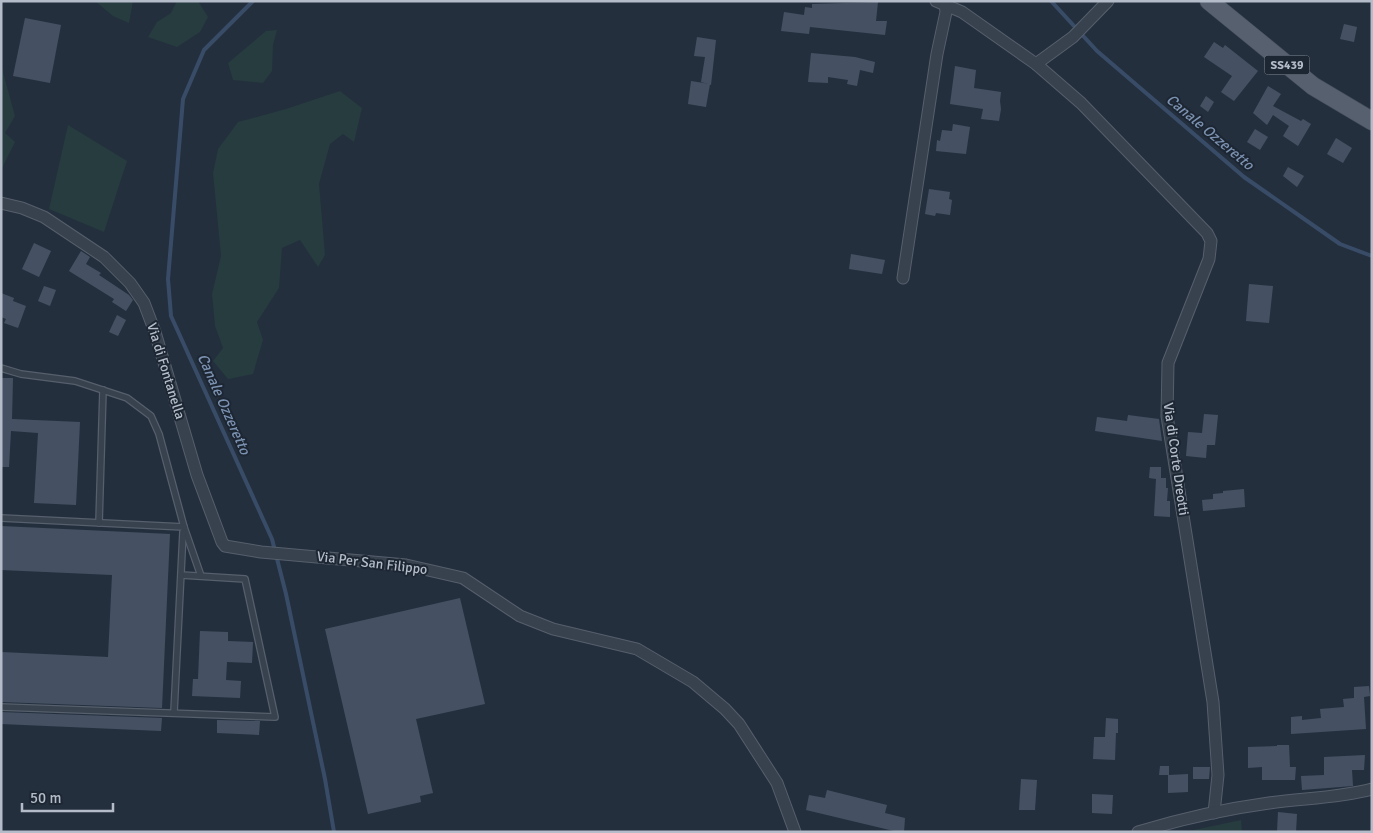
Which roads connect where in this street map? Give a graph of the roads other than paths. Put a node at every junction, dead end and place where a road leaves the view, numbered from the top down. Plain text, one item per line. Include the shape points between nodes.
1 (1108, 1) edge
2 (1209, 1) edge
3 (941, 3) edge
4 (1036, 64) junction
5 (1372, 121) edge
6 (1, 203) edge
7 (903, 278) dead end
8 (1, 368) edge
9 (103, 390) junction
10 (1, 518) edge
11 (99, 523) junction
12 (184, 527) junction
13 (290, 553) joint
14 (181, 575) junction
15 (202, 576) junction
16 (1, 707) edge
17 (174, 712) junction
18 (1372, 789) edge
19 (1214, 812) junction
20 (795, 832) edge
21 (1138, 832) edge

1 - 4 street via 1073,37
2 - 5 main road, SS439 via 1313,86
3 - 4 street via 962,12
3 - 7 street via 946,12
4 - 19 street, Via di Corte Dreotti via 1081,103 1207,233 1211,241 1209,258 1168,363 1167,416 1213,702 1218,775
6 - 13 street, Via di Fontanella via 44,217 104,258 130,283 149,314 197,475 222,542 229,548
8 - 9 lane via 75,381
9 - 11 lane
9 - 12 lane via 127,398 150,416 160,434
10 - 11 lane
11 - 12 lane
12 - 14 lane
12 - 15 lane
13 - 20 street, Via Per San Filippo via 406,565 463,578 520,616 553,629 637,649 657,660 693,682 739,724 777,783
14 - 15 lane
14 - 17 lane
15 - 17 lane via 245,579 275,717
16 - 17 lane
18 - 19 street
19 - 21 street

